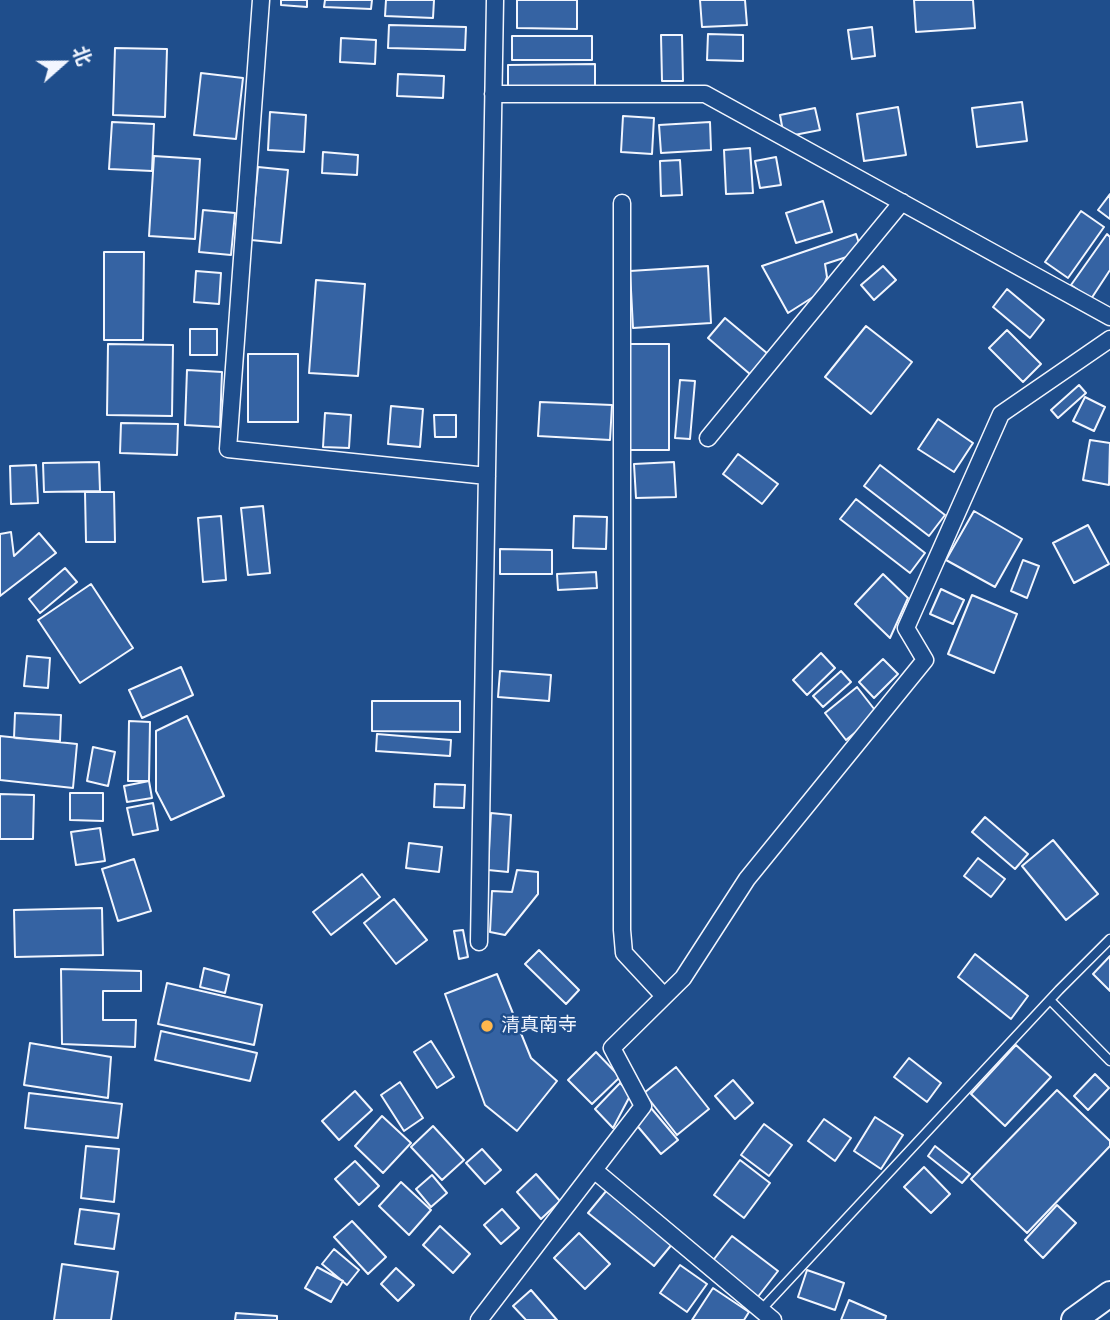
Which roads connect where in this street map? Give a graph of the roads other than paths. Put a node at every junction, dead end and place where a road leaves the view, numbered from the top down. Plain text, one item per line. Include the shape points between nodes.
1 (261, 0) edge
2 (495, 0) edge
3 (493, 94) junction
4 (902, 202) junction
5 (622, 203) dead end
6 (1110, 317) edge
7 (1110, 339) edge
8 (708, 438) dead end
9 (487, 476) junction
10 (1110, 939) edge
11 (480, 942) dead end
12 (664, 996) junction
13 (1050, 1000) junction
14 (1110, 1061) edge
15 (594, 1170) junction
16 (1110, 1294) edge
17 (767, 1315) edge
18 (479, 1320) edge
19 (1074, 1320) edge

1 - 9 street via 228,449
2 - 3 street
3 - 4 street via 705,94
3 - 9 street
4 - 6 street
4 - 8 street
5 - 12 street via 622,930 624,953
7 - 12 street via 1001,414 905,628 925,660 747,879 682,978
9 - 11 street
10 - 13 lane
12 - 15 street via 612,1048 643,1106
13 - 14 lane
13 - 17 lane
15 - 17 street
15 - 18 street
16 - 19 main road

